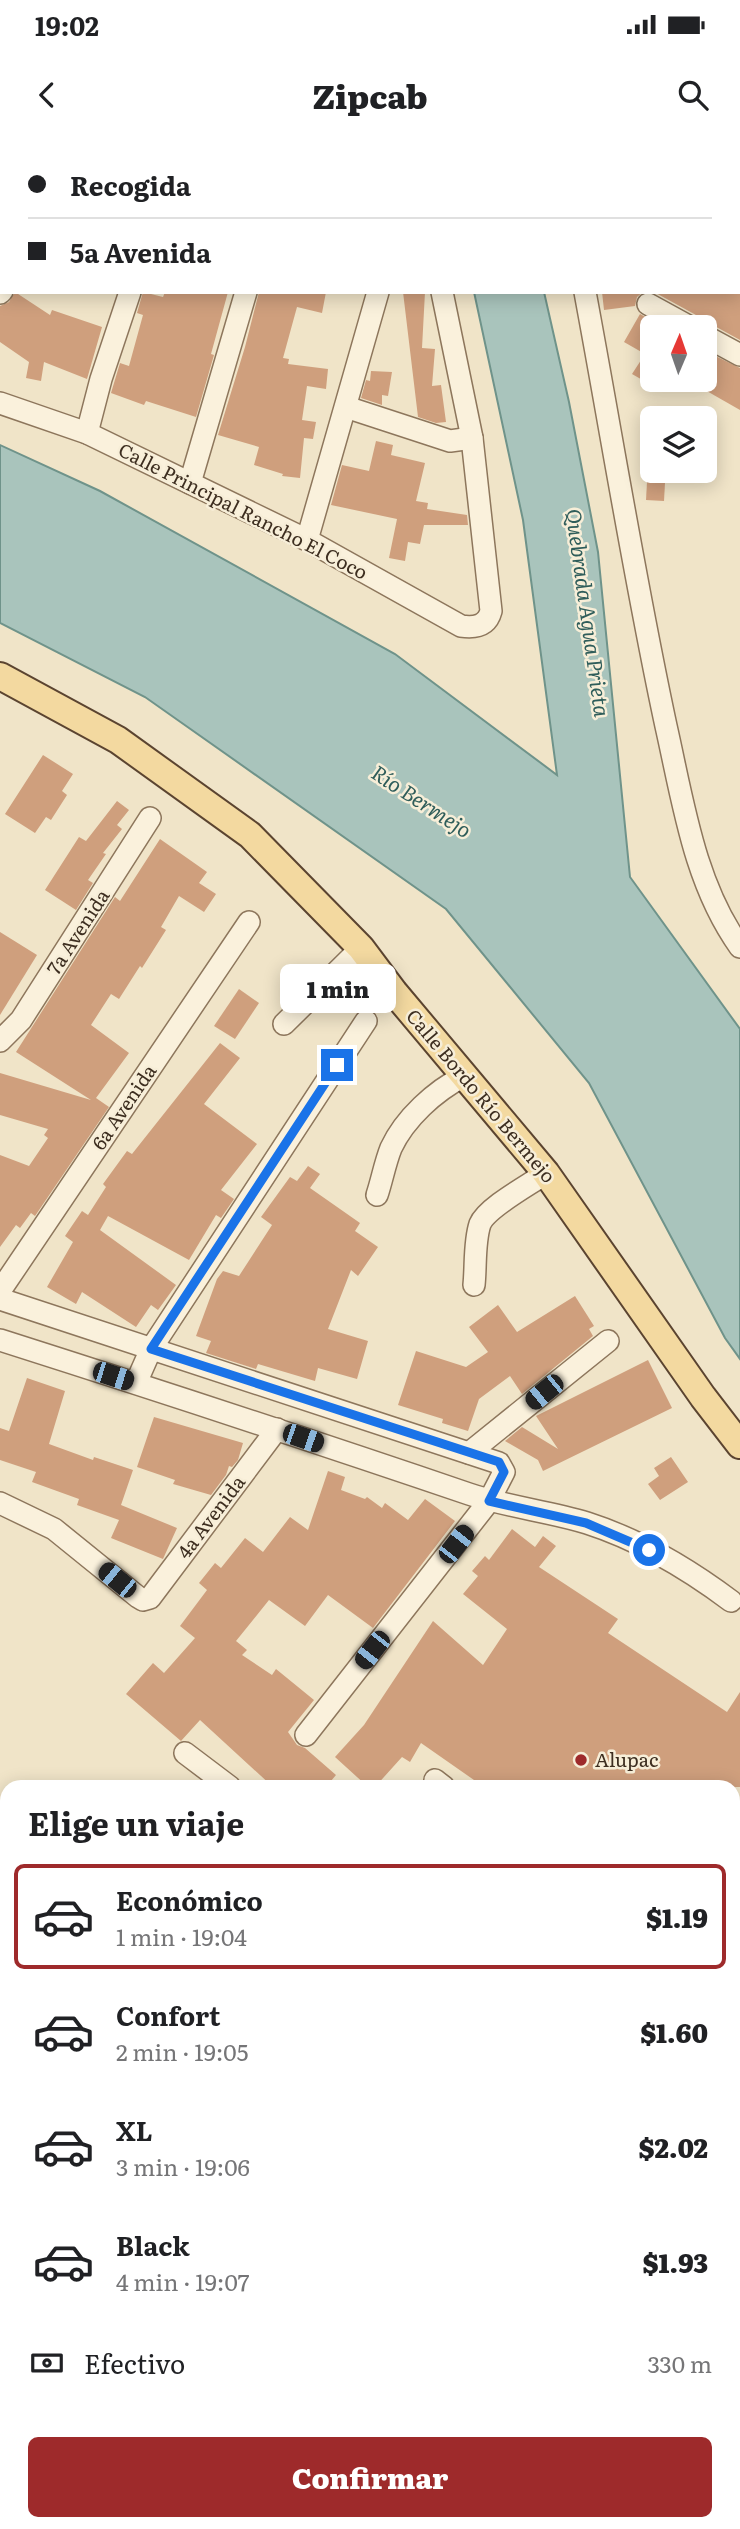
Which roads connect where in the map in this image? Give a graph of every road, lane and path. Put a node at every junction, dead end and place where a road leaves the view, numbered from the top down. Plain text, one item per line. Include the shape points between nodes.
1 (129, 294) edge
2 (245, 294) edge
3 (376, 294) edge
4 (442, 294) edge
5 (585, 294) edge
6 (648, 304) dead end
7 (668, 315) edge
8 (718, 343) edge
9 (740, 355) edge
10 (0, 403) edge
11 (346, 407) junction
12 (87, 433) junction
13 (472, 438) junction
14 (190, 483) junction
15 (307, 540) junction
16 (0, 676) edge
17 (150, 818) dead end
18 (249, 922) dead end
19 (740, 947) edge
20 (361, 948) junction
21 (366, 1021) dead end
22 (284, 1024) dead end
23 (0, 1041) edge
24 (464, 1076) junction
25 (546, 1173) junction
26 (377, 1195) dead end
27 (474, 1285) dead end
28 (0, 1291) edge
29 (0, 1299) edge
30 (0, 1339) edge
31 (608, 1341) dead end
32 (151, 1349) junction
33 (136, 1383) junction
34 (277, 1429) junction
35 (740, 1445) edge
36 (470, 1453) junction
37 (489, 1501) junction
38 (0, 1503) edge
39 (731, 1601) dead end
40 (306, 1735) dead end
41 (185, 1753) dead end
42 (221, 1780) edge

1 - 12 street
2 - 14 street
3 - 11 street
4 - 13 street
5 - 19 street via 645,630 694,850 726,927
6 - 7 street
8 - 9 street
10 - 12 street, Calle Principal Rancho El Coco
11 - 13 street via 442,439
11 - 15 street
12 - 14 street, Calle Principal Rancho El Coco
13 - 15 street, Calle Principal Rancho El Coco via 491,611 481,625 461,626
14 - 15 street, Calle Principal Rancho El Coco
16 - 20 main road, Calle Bordo Río Bermejo via 118,740 250,835
17 - 23 street, 7a Avenida via 21,1020
18 - 28 street, 6a Avenida
20 - 22 street
20 - 24 main road, Calle Bordo Río Bermejo
21 - 32 street
24 - 25 main road, Calle Bordo Río Bermejo
24 - 26 street via 443,1087 410,1120 392,1147
25 - 27 street via 481,1221
25 - 35 main road, Calle Bordo Río Bermejo
29 - 32 street
30 - 33 street
31 - 36 street
32 - 33 street
32 - 36 street
33 - 34 street
34 - 37 street
34 - 38 street, 4a Avenida via 150,1598 143,1600 54,1529
36 - 37 street via 499,1462 504,1472
37 - 39 street via 586,1523 628,1539 691,1571
37 - 40 street
41 - 42 street

